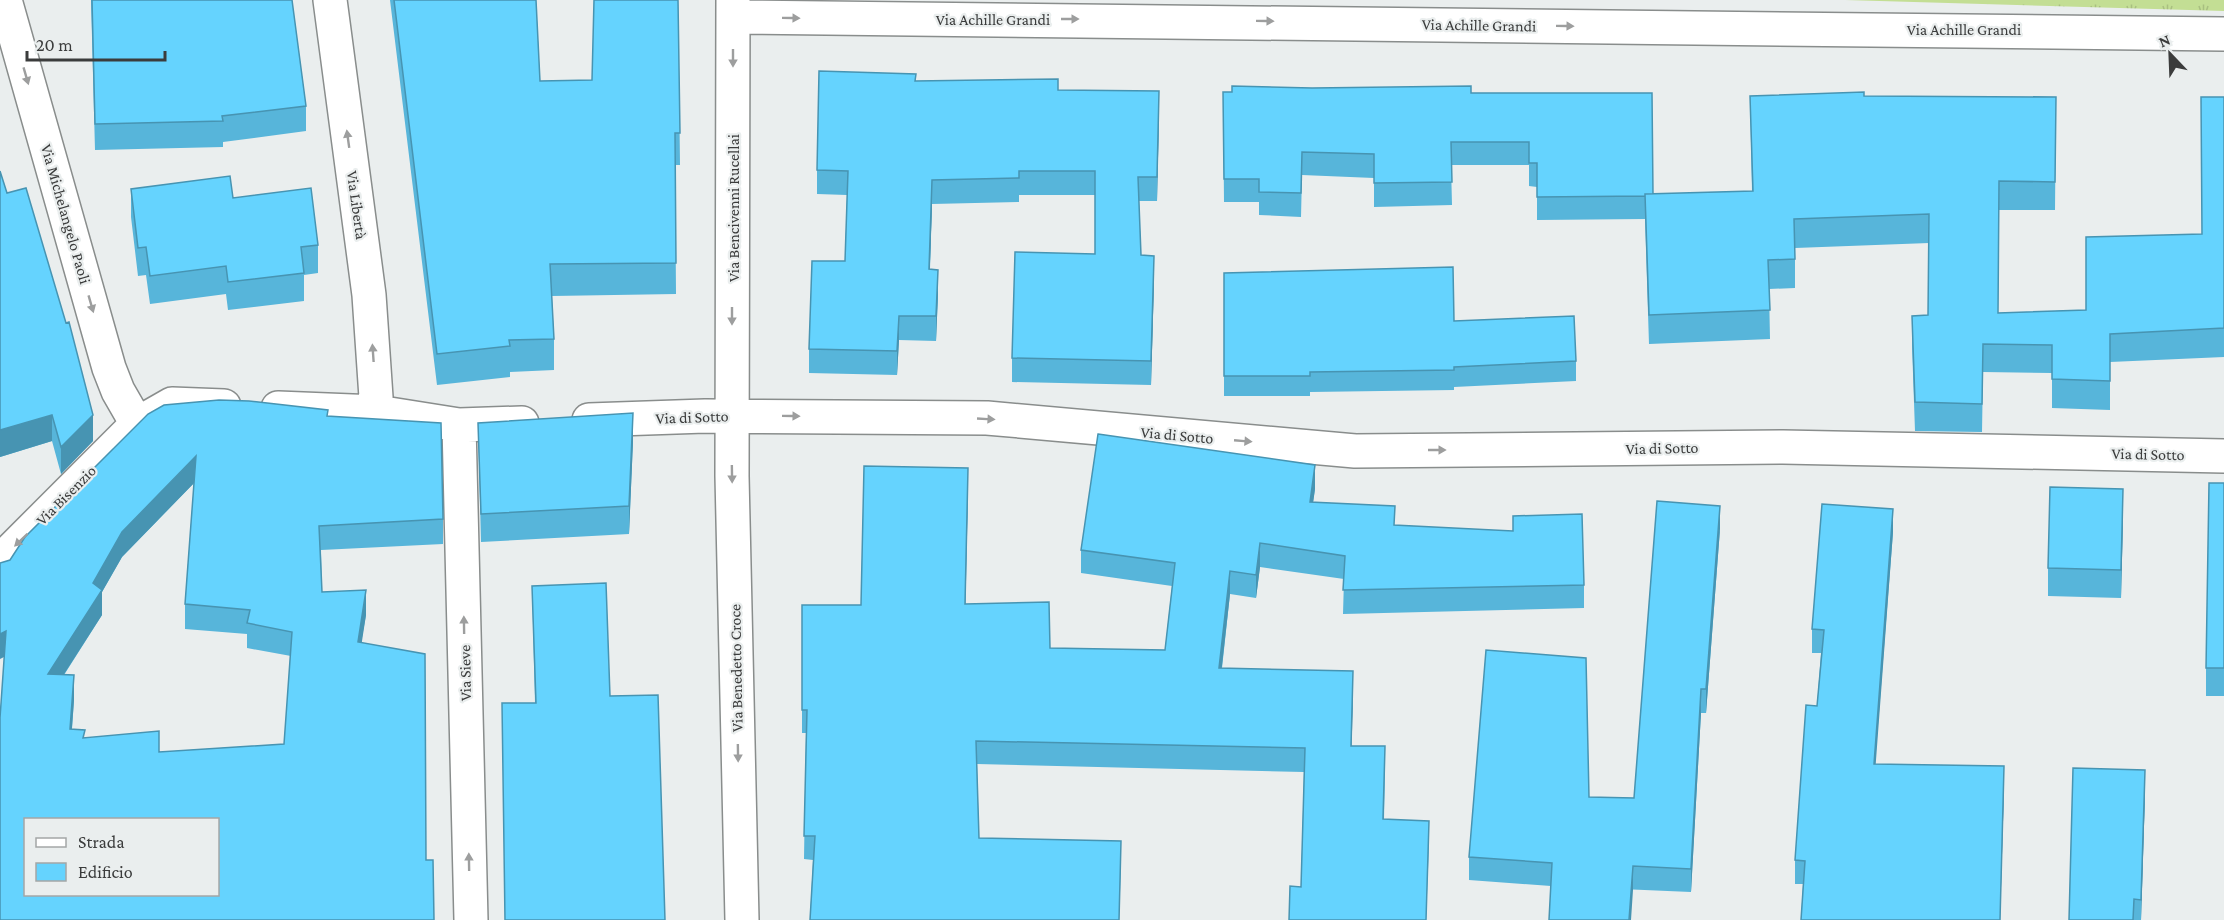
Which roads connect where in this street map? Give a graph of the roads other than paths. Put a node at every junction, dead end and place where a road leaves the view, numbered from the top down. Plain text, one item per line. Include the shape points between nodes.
1 (4, 0) edge
2 (330, 0) edge
3 (733, 8) edge
4 (2224, 34) edge
5 (378, 412) junction
6 (732, 416) junction
7 (137, 424) junction
8 (459, 425) junction
9 (2224, 456) edge
10 (0, 569) edge
11 (471, 920) edge
12 (742, 920) edge

1 -> 7 street, Via Michelangelo Paoli via 109,368
5 -> 2 street, Via Libertà via 369,295
3 -> 4 street, Via Achille Grandi
3 -> 6 street, Via Bencivenni Rucellai
5 - 7 street, Via di Sotto via 172,404
5 - 8 street, Via di Sotto
6 - 8 street, Via di Sotto
6 -> 9 street, Via di Sotto via 987,418 1354,451 1783,447
6 -> 12 street, Via Benedetto Croce
7 -> 10 street, Via Bisenzio via 10,551
11 -> 8 street, Via Sieve

